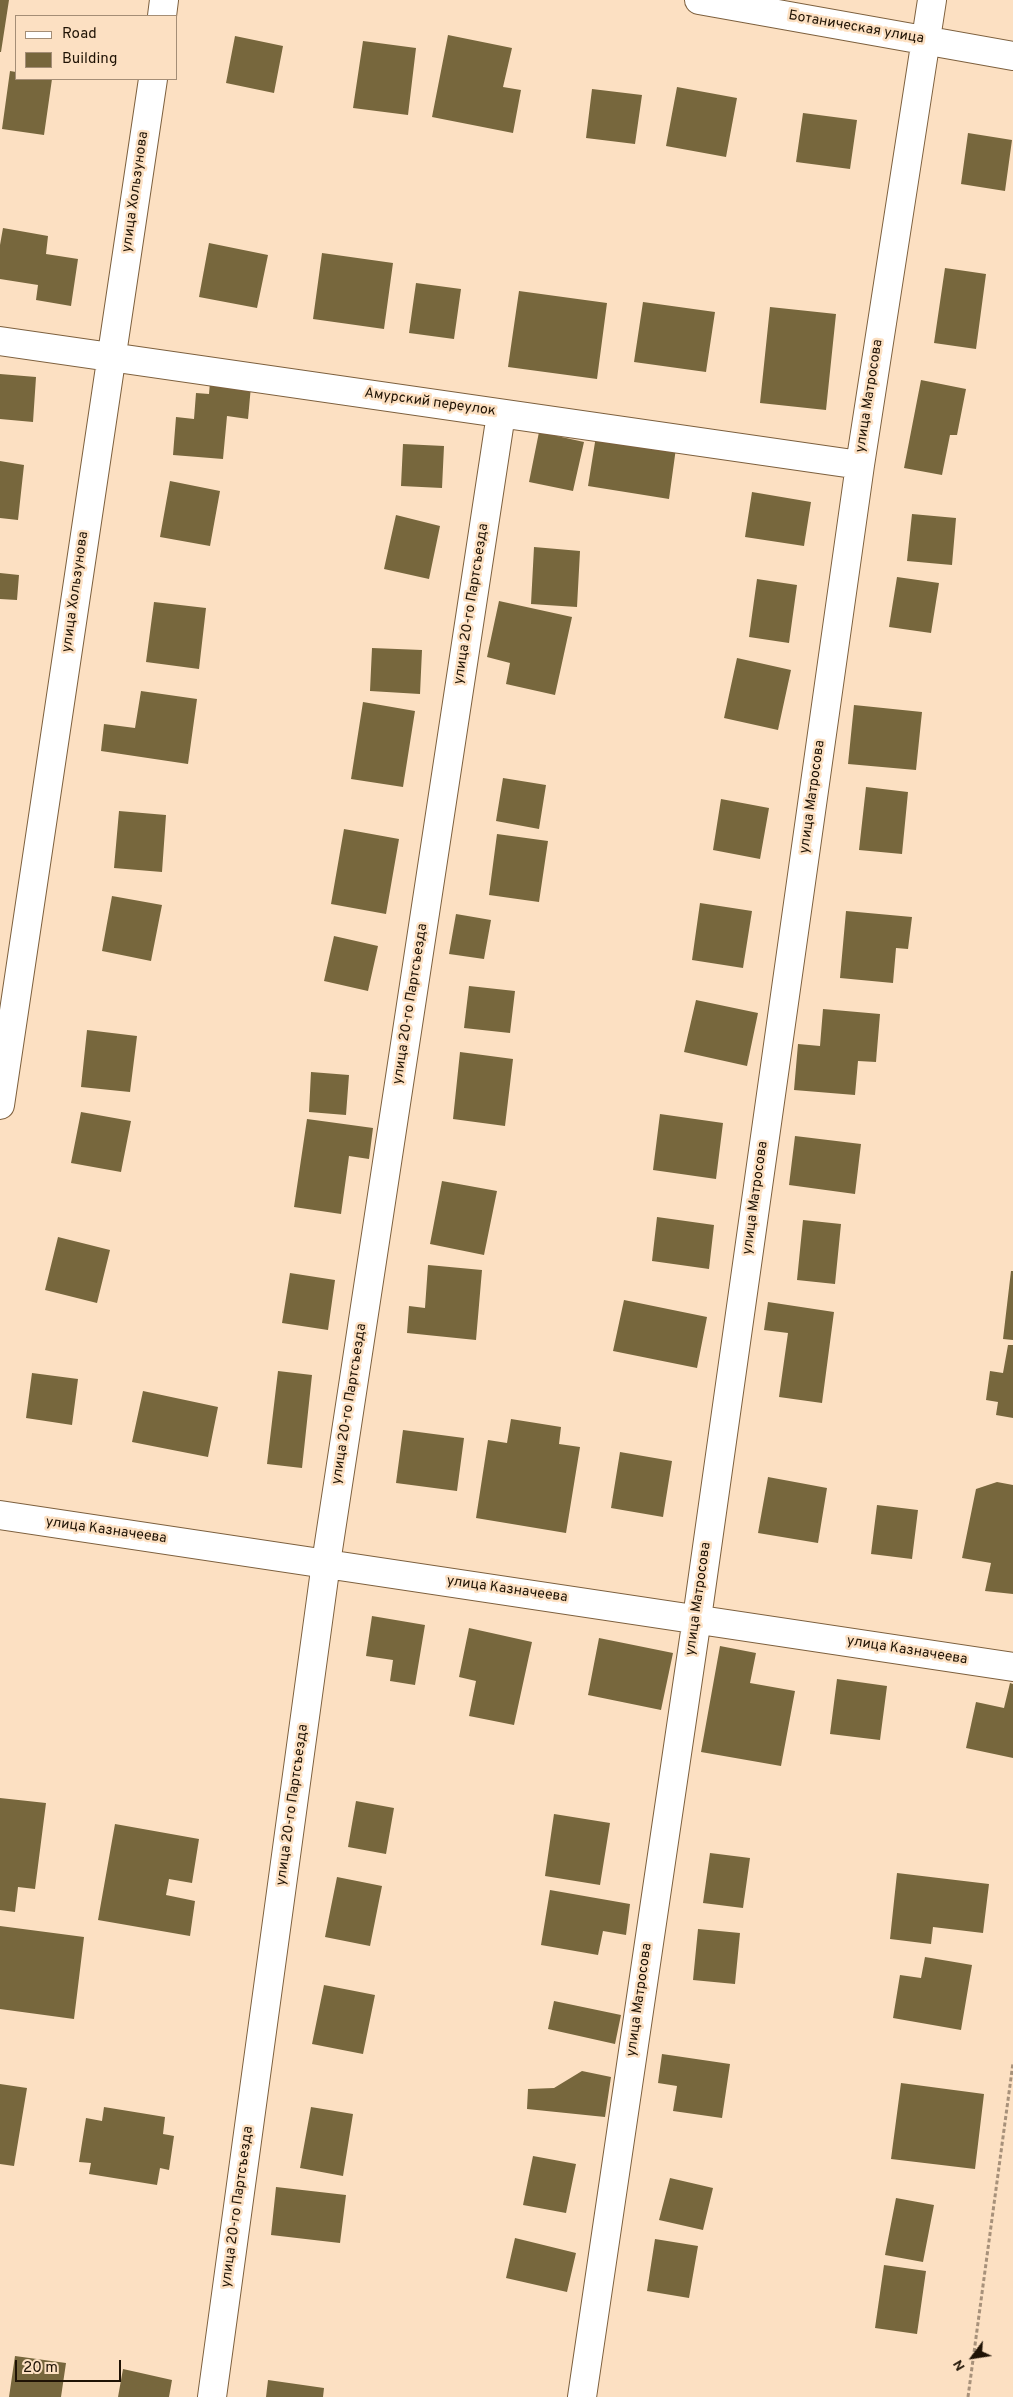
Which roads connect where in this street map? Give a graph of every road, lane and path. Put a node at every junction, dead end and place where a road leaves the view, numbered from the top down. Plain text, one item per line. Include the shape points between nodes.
1 (164, 0) edge
2 (698, 0) edge
3 (932, 0) edge
4 (162, 15) edge
5 (926, 40) junction
6 (1013, 56) edge
7 (152, 80) edge
8 (0, 341) edge
9 (111, 357) junction
10 (500, 414) junction
11 (860, 465) junction
12 (0, 1106) edge
13 (0, 1515) edge
14 (326, 1563) junction
15 (697, 1618) junction
16 (1013, 1667) edge
17 (1013, 2063) edge
18 (212, 2397) edge
19 (582, 2397) edge
20 (968, 2397) edge

1 - 4 street
2 - 5 street, Ботаническая улица
3 - 5 street, улица Матросова
5 - 6 street, Ботаническая улица
5 - 11 street, улица Матросова
7 - 9 street, улица Хользунова
8 - 9 street, Амурский переулок
9 - 10 street, Амурский переулок
9 - 12 street, улица Хользунова
10 - 11 street, Амурский переулок
10 - 14 street, улица 20-го Партсъезда
11 - 15 street, улица Матросова
13 - 14 street, улица Казначеева
14 - 15 street, улица Казначеева
14 - 18 street, улица 20-го Партсъезда
15 - 16 street, улица Казначеева
15 - 19 street, улица Матросова
17 - 20 path

